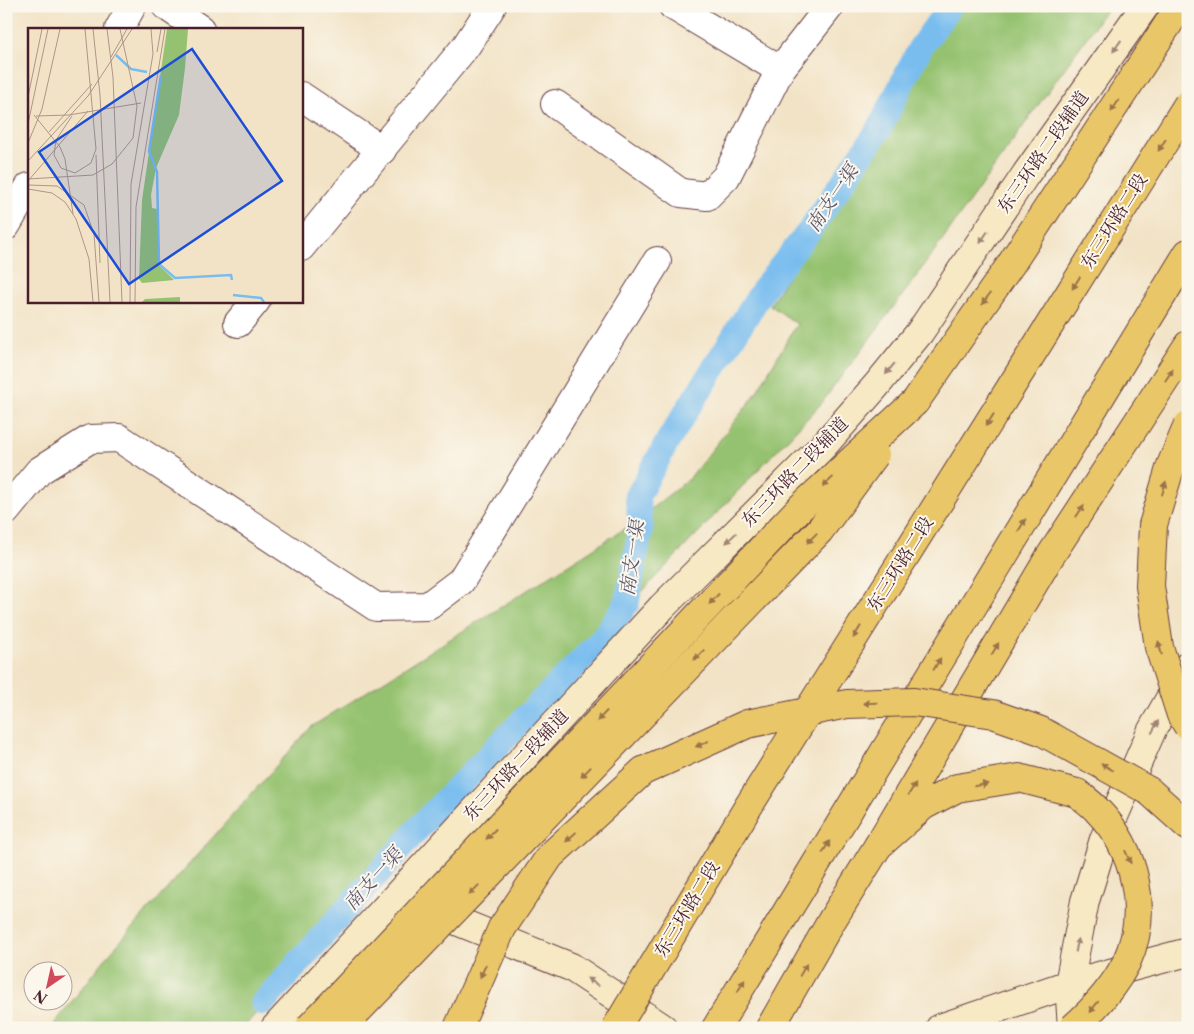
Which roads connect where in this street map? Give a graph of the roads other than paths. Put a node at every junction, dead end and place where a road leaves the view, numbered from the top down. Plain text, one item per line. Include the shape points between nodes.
1 (132, 6) edge
2 (166, 6) edge
3 (492, 6) edge
4 (673, 6) edge
5 (830, 6) edge
6 (1145, 6) edge
7 (1180, 6) edge
8 (120, 28) edge
9 (199, 28) edge
10 (780, 70) junction
11 (302, 97) edge
12 (555, 104) dead end
13 (1188, 104) edge
14 (382, 150) junction
15 (28, 189) edge
16 (6, 226) edge
17 (302, 246) edge
18 (1188, 252) edge
19 (657, 261) dead end
20 (255, 302) edge
21 (238, 322) dead end
22 (1188, 345) edge
23 (915, 402) junction
24 (1188, 425) edge
25 (6, 511) edge
26 (1188, 666) edge
27 (1188, 726) edge
28 (1188, 826) edge
29 (878, 846) junction
30 (395, 897) junction
31 (1188, 952) edge
32 (1069, 984) junction
33 (275, 1028) edge
34 (308, 1028) edge
35 (341, 1028) edge
36 (458, 1028) edge
37 (616, 1028) edge
38 (662, 1028) edge
39 (716, 1028) edge
40 (770, 1028) edge
41 (940, 1028) edge
42 (1072, 1028) edge

1 - 8 street
2 - 9 street
3 - 14 street via 466,46
4 - 10 street
5 - 10 street
6 -> 30 main road, 东三环路二段辅道 via 1026,174 920,332 876,386 824,445 662,607
7 -> 23 highway via 1011,264
10 - 12 street via 726,177 707,196 681,193
11 - 14 street
13 -> 37 highway, 东三环路二段, bridge via 748,806
14 - 17 street
15 - 16 street
39 -> 18 highway
19 - 25 street via 461,582 428,606 376,608 119,438 90,439 39,472
20 - 21 street
29 -> 22 highway via 1049,558
23 -> 34 highway, bridge via 800,508
23 -> 35 highway, bridge via 820,530
27 -> 24 highway, bridge via 1181,715 1158,647 1150,586 1154,525 1171,465
32 -> 26 main road via 1085,901 1104,839 1152,730
28 -> 36 highway, bridge via 1149,792 1103,765 1041,731 993,714 914,702 847,704 747,724 643,771 550,856 502,928
40 -> 29 highway
29 -> 42 highway, bridge via 923,806 957,788 1019,778 1077,793 1097,810 1120,839 1133,870 1138,909 1126,963 1089,1014
30 - 33 main road, 东三环路二段辅道
38 -> 30 main road via 571,967
31 - 32 main road
32 - 41 main road
32 - 42 main road

